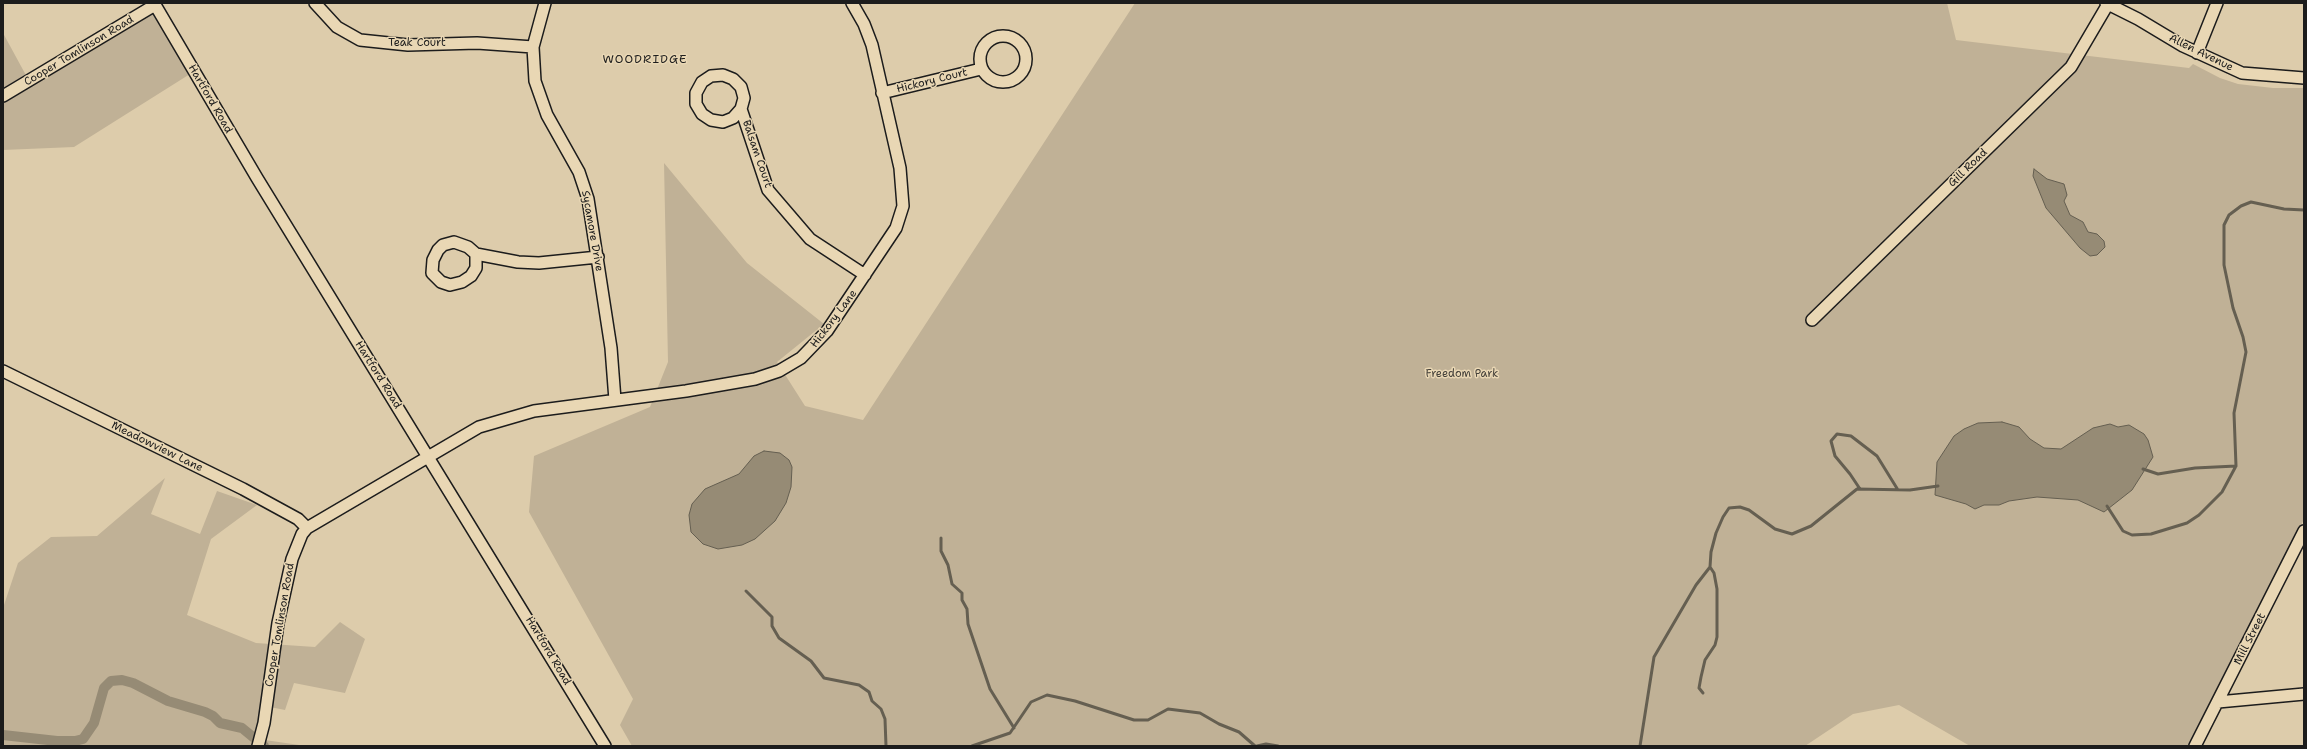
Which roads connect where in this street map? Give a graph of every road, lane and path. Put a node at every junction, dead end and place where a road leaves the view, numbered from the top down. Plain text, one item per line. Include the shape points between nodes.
1 (315, 3) edge
2 (545, 3) edge
3 (852, 3) edge
4 (2217, 3) edge
5 (154, 4) edge
6 (2107, 4) edge
7 (533, 47) junction
8 (2197, 53) junction
9 (981, 69) junction
10 (2304, 78) edge
11 (882, 93) junction
12 (3, 96) edge
13 (741, 109) junction
14 (476, 254) dead end
15 (598, 257) junction
16 (865, 276) junction
17 (1812, 320) dead end
18 (3, 371) edge
19 (615, 400) junction
20 (429, 457) junction
21 (307, 528) junction
22 (2304, 531) edge
23 (2304, 694) edge
24 (2218, 702) junction
25 (258, 746) edge
26 (605, 746) edge
27 (2195, 746) edge

1 - 7 street, Teak Court via 336,27 360,40 408,45 477,43
2 - 7 street, Sycamore Drive
3 - 11 street, Hickory Lane via 868,35
4 - 8 street
5 - 12 street, Cooper Tomlinson Road
5 - 20 street, Hartford Road via 257,178
6 - 8 street, Allen Avenue
6 - 17 street, Gill Road via 2071,67
7 - 15 street, Sycamore Drive via 533,69 538,92 584,185
8 - 10 street, Allen Avenue via 2242,72
9 - 9 street, Hickory Court via 990,79 1003,82 1015,79 1024,69 1026,56 1015,40 1009,37 996,37 985,44 980,56
9 - 11 street, Hickory Court
11 - 16 street, Hickory Lane via 900,168 903,206 896,228
13 - 13 street, Balsam Court via 744,98 741,87 733,79 722,75 711,76 702,82 696,93 696,104 702,114 711,120 723,122 733,118
13 - 16 street, Balsam Court via 768,190 810,239
14 - 15 street via 528,263
15 - 19 street, Sycamore Drive via 613,361
16 - 19 street, Hickory Lane via 814,346 801,358 779,371 741,382
18 - 21 street, Meadowview Lane via 243,489 298,519
19 - 20 street, Hickory Lane via 508,416 479,426
20 - 21 street
20 - 26 street, Hartford Road
21 - 25 street, Cooper Tomlinson Road via 292,559 278,623 264,723
22 - 24 street, Mill Street
23 - 24 street
24 - 27 street, Mill Street

